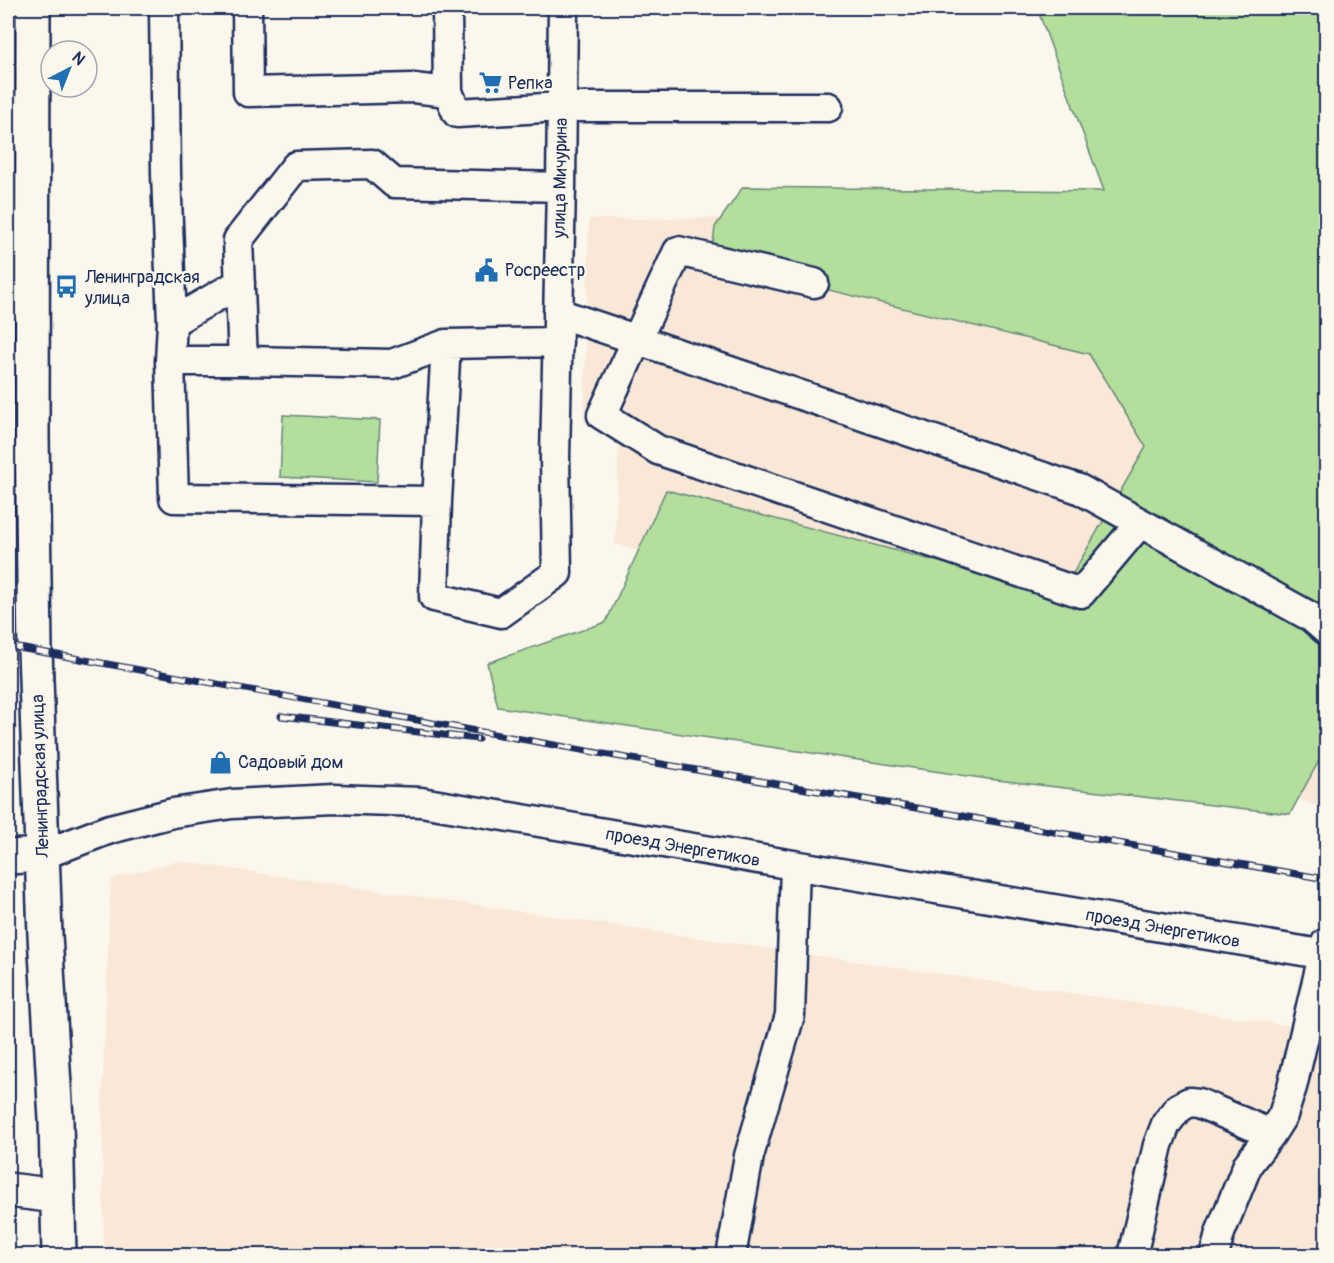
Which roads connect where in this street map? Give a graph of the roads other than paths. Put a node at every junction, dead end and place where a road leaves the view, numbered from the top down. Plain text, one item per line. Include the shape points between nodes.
1 (33, 8) edge
2 (164, 8) edge
3 (247, 8) edge
4 (447, 8) edge
5 (563, 8) edge
6 (447, 92) junction
7 (561, 107) junction
8 (828, 107) dead end
9 (20, 132) edge
10 (561, 187) junction
11 (814, 282) dead end
12 (240, 283) junction
13 (20, 304) edge
14 (558, 313) junction
15 (172, 322) junction
16 (638, 340) junction
17 (558, 342) junction
18 (446, 344) junction
19 (170, 361) junction
20 (243, 361) junction
21 (436, 501) junction
22 (1140, 523) junction
23 (1326, 630) edge
24 (42, 855) junction
25 (8, 857) edge
26 (795, 866) junction
27 (1326, 951) edge
28 (1271, 1134) junction
29 (8, 1190) edge
30 (57, 1196) junction
31 (59, 1256) edge
32 (730, 1256) edge
33 (1132, 1256) edge
34 (1214, 1256) edge

1 - 9 main road, Ленинградская улица
2 - 15 street
3 - 6 street via 248,92 413,88
4 - 6 street
5 - 7 street, улица Мичурина
6 - 7 street via 457,112
7 - 8 street
7 - 10 street, улица Мичурина
9 - 13 main road, Ленинградская улица
10 - 12 street via 394,183 372,164 296,166 238,240
10 - 14 street, улица Мичурина
11 - 16 street via 678,251
12 - 15 street
12 - 20 street
13 - 24 main road, Ленинградская улица via 32,435
14 - 16 street
14 - 17 street, улица Мичурина
15 - 19 street
16 - 22 street via 1079,489
16 - 22 street via 602,415 658,450 1081,593
17 - 18 street
17 - 21 street, улица Мичурина via 557,573 501,613 434,597
18 - 20 street via 392,364
18 - 21 street
19 - 20 street
19 - 21 street via 174,498
22 - 23 street via 1311,617
24 - 25 main road
24 - 26 street, проезд Энергетиков via 110,829 173,813 232,804 334,798 421,802
24 - 30 main road, Ленинградская улица
26 - 27 street, проезд Энергетиков
26 - 32 street via 790,1015 749,1155
27 - 28 street via 1292,1087 1283,1115
28 - 33 street via 1199,1103 1190,1102 1178,1108 1158,1145
28 - 34 street via 1248,1164
29 - 30 main road
30 - 31 main road, Ленинградская улица

